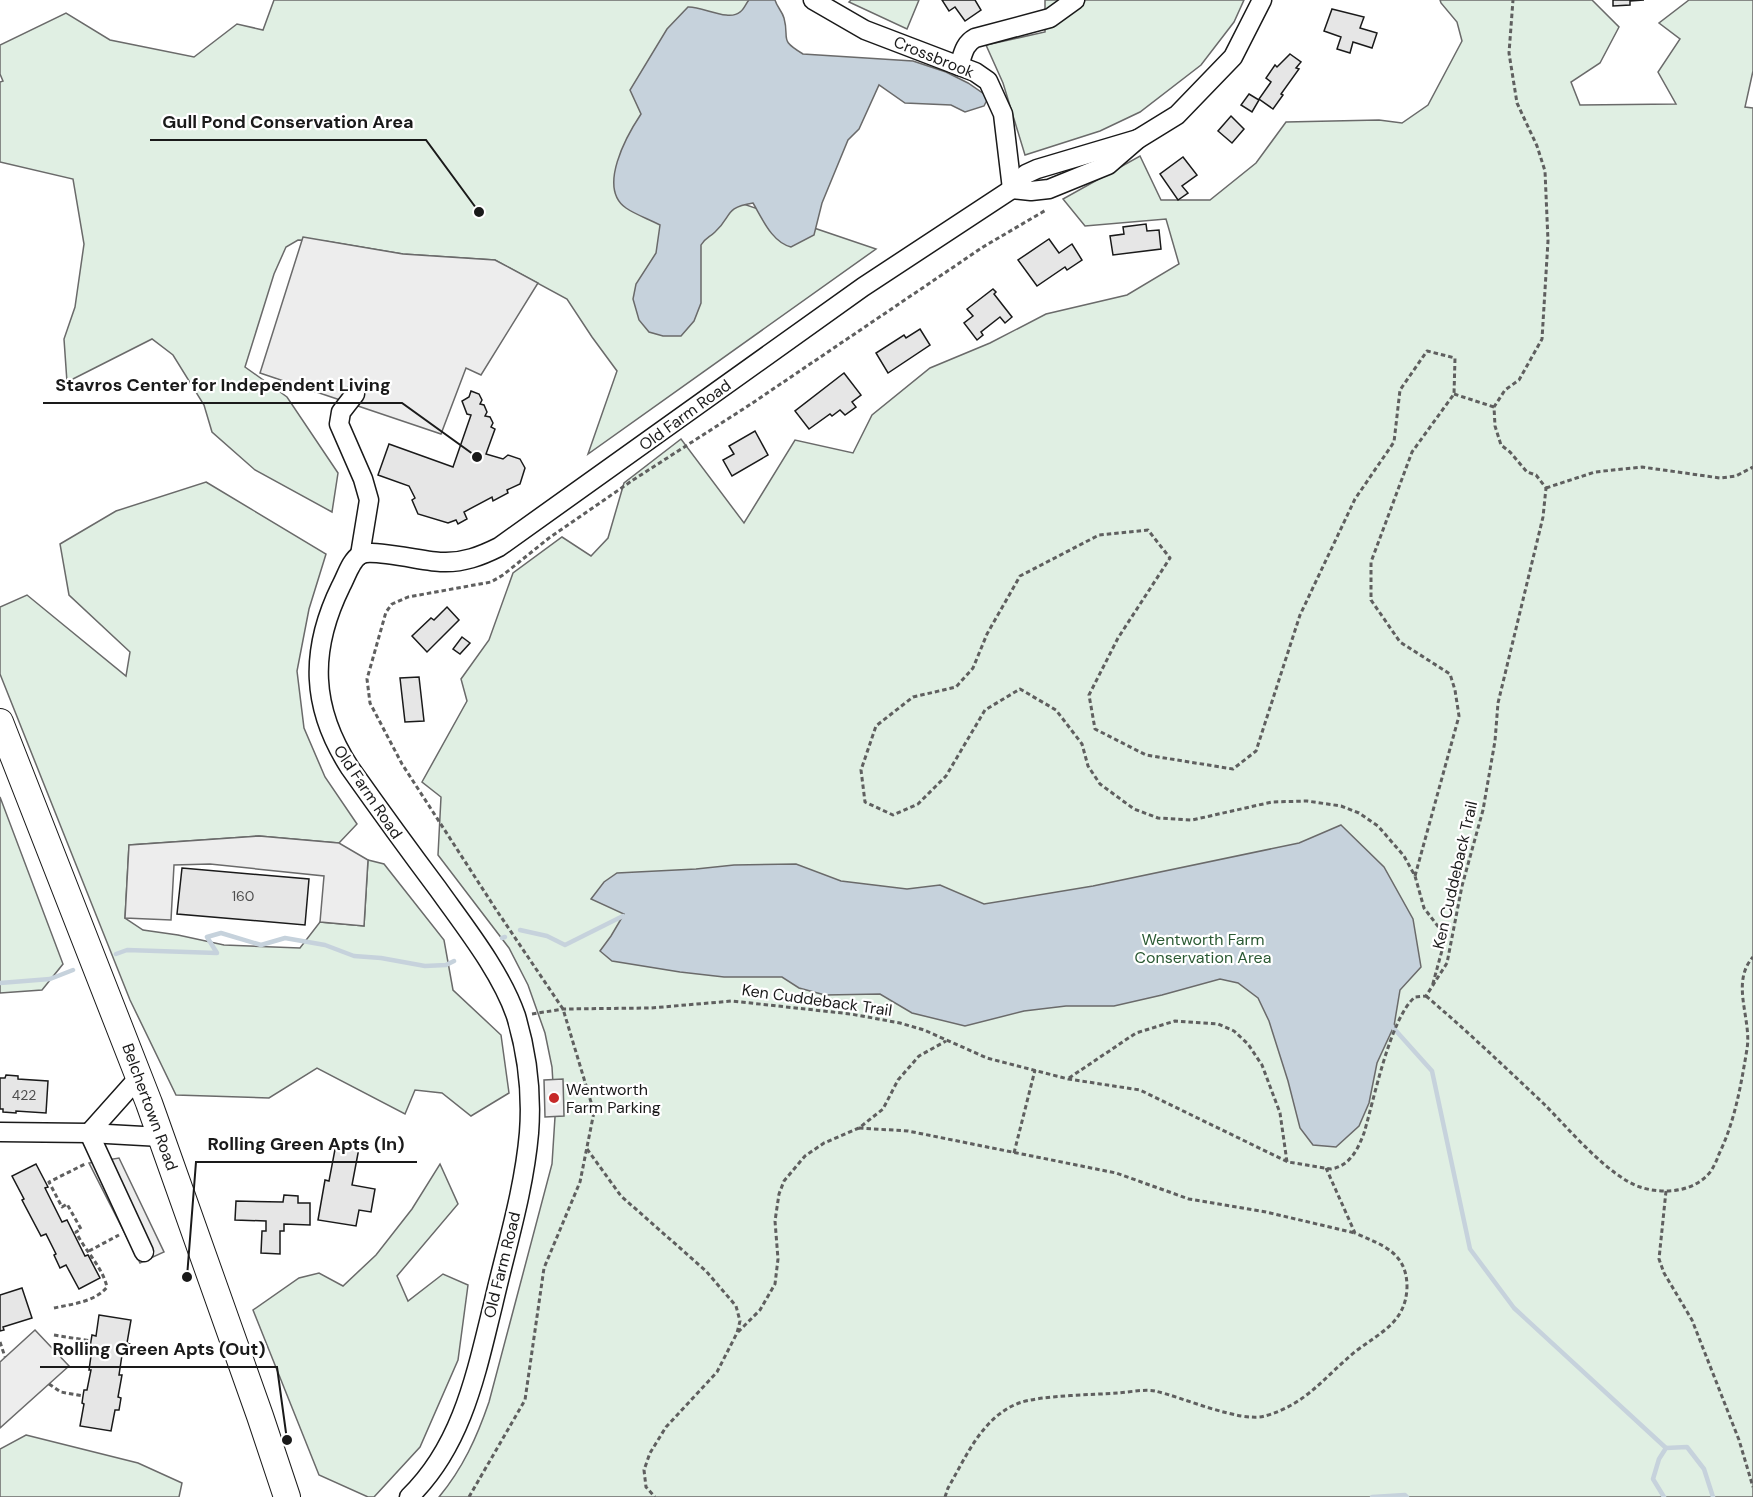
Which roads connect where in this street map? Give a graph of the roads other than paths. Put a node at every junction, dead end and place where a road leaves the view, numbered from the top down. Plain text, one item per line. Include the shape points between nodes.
1 (813, 0) edge
2 (1075, 0) edge
3 (1262, 0) edge
4 (959, 66) junction
5 (1012, 189) junction
6 (355, 394) dead end
7 (360, 555) junction
8 (0, 722) edge
9 (139, 1077) junction
10 (0, 1132) edge
11 (89, 1133) junction
12 (161, 1137) junction
13 (144, 1252) dead end
14 (287, 1497) edge
15 (409, 1497) edge

1 - 4 street, Crossbrook via 866,30
2 - 4 street via 1050,18 975,38 968,42
3 - 5 street, Old Farm Road via 1233,57 1177,115 1138,139 1037,169
4 - 5 street, Crossbrook via 988,81 995,92 1003,114
5 - 7 street, Old Farm Road via 863,287 499,547 457,562 375,553
6 - 7 street via 341,412 339,424 369,500
7 - 15 street, Old Farm Road via 331,609 320,652 318,688 327,725 350,768 502,986 516,1016 530,1094 527,1152 517,1205 460,1421 430,1475
8 - 9 highway, Belchertown Road
9 - 11 street
9 - 12 highway, Belchertown Road
10 - 11 street
11 - 12 street
11 - 13 street
12 - 14 highway, Belchertown Road

